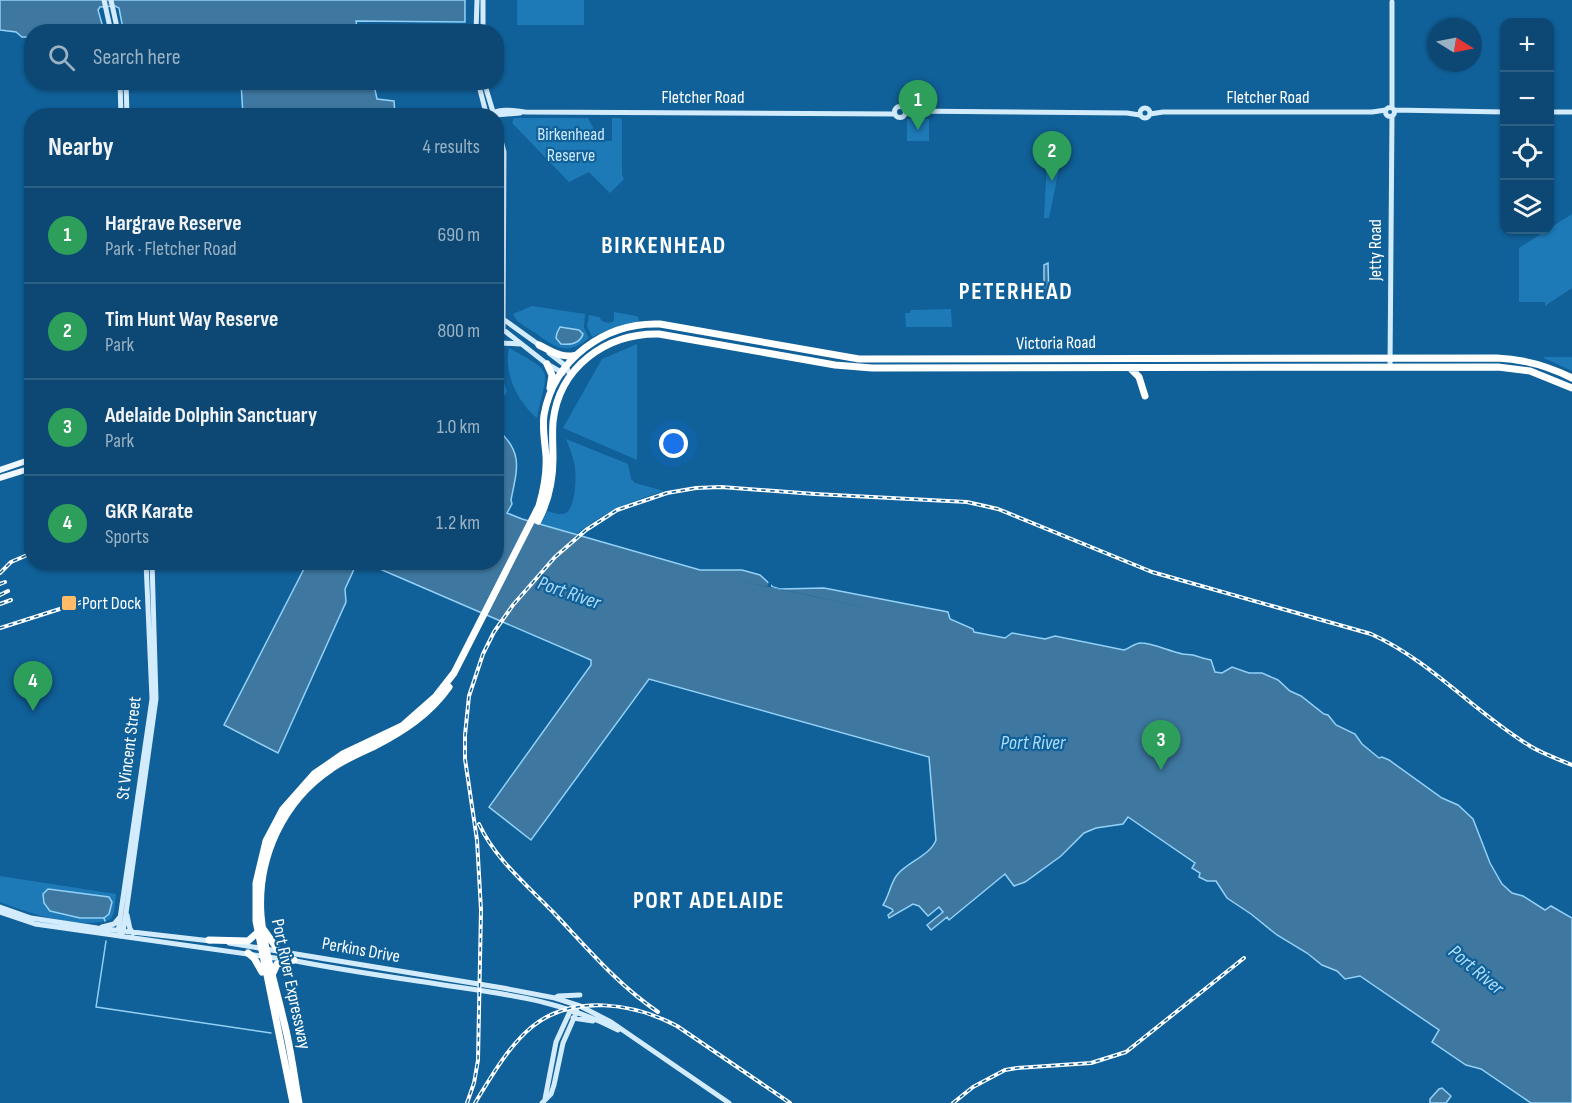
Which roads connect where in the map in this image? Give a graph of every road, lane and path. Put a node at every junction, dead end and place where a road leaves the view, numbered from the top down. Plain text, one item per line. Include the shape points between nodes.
1 (104, 0) edge
2 (111, 0) edge
3 (477, 0) edge
4 (483, 0) edge
5 (1390, 1) edge
6 (109, 24) edge
7 (116, 24) edge
8 (476, 24) edge
9 (483, 24) edge
10 (120, 90) edge
11 (126, 90) edge
12 (481, 90) edge
13 (486, 90) edge
14 (121, 108) edge
15 (127, 108) edge
16 (488, 108) edge
17 (489, 108) edge
18 (504, 111) edge
19 (525, 112) junction
20 (1390, 112) junction
21 (1500, 112) edge
22 (1554, 112) edge
23 (1572, 112) edge
24 (504, 115) edge
25 (512, 115) junction
26 (504, 120) edge
27 (504, 158) edge
28 (504, 319) joint
29 (504, 331) edge
30 (504, 343) edge
31 (521, 344) junction
32 (540, 345) junction
33 (576, 355) junction
34 (1390, 358) junction
35 (871, 359) junction
36 (547, 364) junction
37 (872, 368) junction
38 (1129, 368) junction
39 (1390, 368) junction
40 (562, 372) junction
41 (570, 375) junction
42 (1572, 378) edge
43 (1572, 388) edge
44 (1145, 396) dead end
45 (543, 425) junction
46 (24, 463) edge
47 (24, 469) edge
48 (5, 471) edge
49 (0, 478) edge
50 (544, 498) junction
51 (146, 570) edge
52 (152, 570) edge
53 (0, 907) edge
54 (0, 912) edge
55 (124, 914) junction
56 (97, 928) junction
57 (260, 931) junction
58 (120, 933) junction
59 (133, 933) junction
60 (209, 940) junction
61 (278, 950) junction
62 (264, 952) junction
63 (248, 953) junction
64 (295, 961) junction
65 (273, 976) junction
66 (580, 995) dead end
67 (555, 998) junction
68 (272, 1003) junction
69 (575, 1008) junction
70 (573, 1018) junction
71 (609, 1025) junction
72 (639, 1041) junction
73 (544, 1101) edge
74 (292, 1103) edge
75 (299, 1103) edge
76 (729, 1103) edge

1 - 6 street
2 - 7 street
3 - 8 street
4 - 9 street
5 - 20 street, Jetty Road
10 - 14 street
11 - 15 street
12 - 16 street
13 - 17 street
18 - 19 street, Fletcher Road
19 - 20 street, Fletcher Road via 895,112 900,107 905,113 1140,113 1145,118 1149,112
19 - 25 street, Fletcher Road
20 - 21 street, Fletcher Road
20 - 34 street, Jetty Road
22 - 23 street
24 - 25 street, Fletcher Road
25 - 26 street
27 - 28 street
28 - 32 street
29 - 31 street
30 - 31 street
31 - 36 street
32 - 33 highway via 562,356
32 - 40 street
33 - 35 highway, Victoria Road via 608,333 651,324
33 - 40 highway, Victoria Road
34 - 35 highway, Victoria Road
34 - 39 street, Jetty Road
34 - 42 highway, Victoria Road via 1508,358 1543,365
35 - 37 highway
36 - 40 street
36 - 45 highway via 552,380 542,414
37 - 38 highway, Victoria Road
37 - 41 highway via 643,334 601,348
38 - 39 highway, Victoria Road
38 - 44 highway via 1139,377
39 - 43 highway, Victoria Road via 1514,368
40 - 41 street
40 - 45 highway, Port River Expressway via 548,401
41 - 50 highway, Port River Expressway via 553,420 553,468
45 - 50 highway, Port River Expressway
46 - 48 main road
47 - 48 main road
48 - 49 main road
50 - 57 highway, Port River Expressway via 541,515 449,688 403,731 329,770 287,813 265,864
51 - 55 street, St Vincent Street via 152,699
52 - 55 street, St Vincent Street via 156,699
53 - 56 street, Perkins Drive via 31,918
54 - 58 street, Perkins Drive via 31,923
55 - 56 street via 114,924
55 - 58 street, St Vincent Street
55 - 59 street
56 - 58 street, Perkins Drive
57 - 60 highway via 248,941
57 - 61 highway
57 - 62 highway, Port River Expressway
58 - 59 street, Perkins Drive
58 - 63 street, Perkins Drive
59 - 60 street, Perkins Drive
60 - 62 street, Perkins Drive
61 - 62 street, Perkins Drive
61 - 67 street, Perkins Drive
62 - 63 street, Perkins Drive
62 - 64 street, Perkins Drive
62 - 65 highway, Port River Expressway
62 - 68 highway, Port River Expressway
63 - 68 highway via 261,969
64 - 65 highway via 277,964
64 - 69 street, Perkins Drive
65 - 75 highway, Port River Expressway
66 - 67 street
67 - 69 street, Perkins Drive
68 - 74 highway, Port River Expressway
69 - 70 street
69 - 71 street
69 - 72 street via 611,1022
69 - 73 street via 556,1042
70 - 71 street
70 - 73 street via 563,1043 555,1085
71 - 72 street
72 - 76 street

